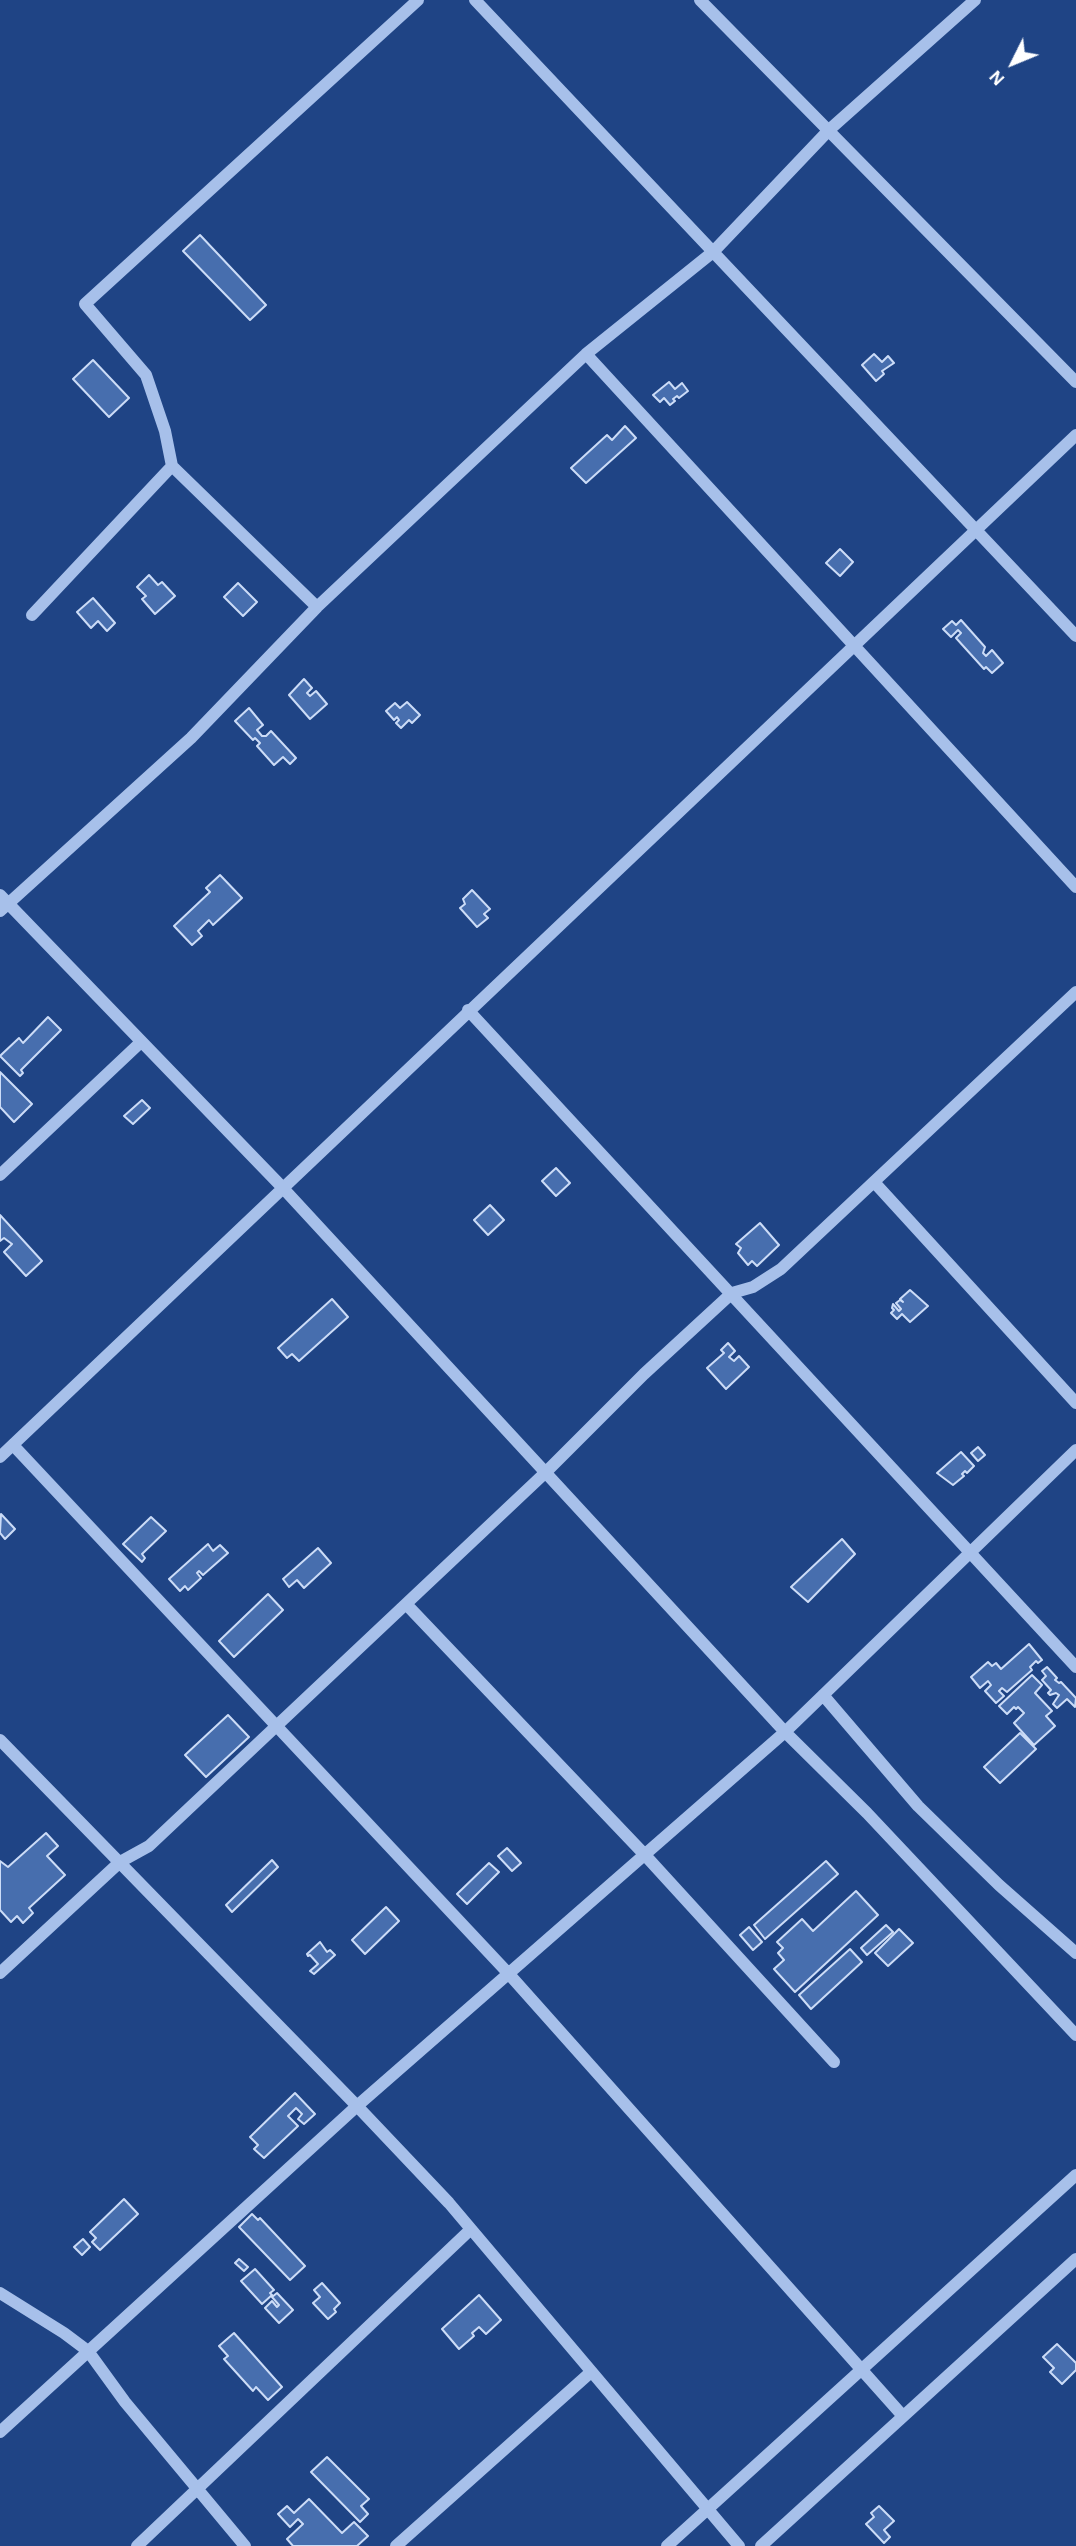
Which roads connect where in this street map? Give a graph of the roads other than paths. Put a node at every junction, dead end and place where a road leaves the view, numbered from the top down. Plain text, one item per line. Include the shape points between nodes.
1 (418, 0) edge
2 (475, 0) edge
3 (700, 0) edge
4 (975, 0) edge
5 (829, 130) junction
6 (713, 252) junction
7 (586, 354) junction
8 (1076, 382) edge
9 (1076, 435) edge
10 (172, 466) junction
11 (976, 530) junction
12 (317, 607) junction
13 (32, 615) dead end
14 (1076, 636) edge
15 (853, 646) junction
16 (1076, 887) edge
17 (3, 903) edge
18 (1076, 992) edge
19 (468, 1010) junction
20 (141, 1042) junction
21 (0, 1175) edge
22 (874, 1182) junction
23 (282, 1187) junction
24 (732, 1293) junction
25 (1076, 1403) edge
26 (13, 1445) junction
27 (1076, 1450) edge
28 (0, 1457) edge
29 (546, 1472) junction
30 (971, 1552) junction
31 (406, 1604) junction
32 (1076, 1667) edge
33 (823, 1695) junction
34 (277, 1726) junction
35 (785, 1732) junction
36 (0, 1740) edge
37 (644, 1854) junction
38 (120, 1862) junction
39 (1076, 1953) edge
40 (0, 1973) edge
41 (508, 1973) junction
42 (1076, 2035) edge
43 (834, 2062) dead end
44 (357, 2106) junction
45 (1076, 2175) edge
46 (470, 2230) junction
47 (1076, 2259) edge
48 (0, 2293) edge
49 (88, 2351) junction
50 (862, 2370) junction
51 (591, 2372) junction
52 (902, 2415) junction
53 (0, 2432) edge
54 (196, 2490) junction
55 (708, 2509) junction
56 (137, 2546) edge
57 (245, 2546) edge
58 (396, 2546) edge
59 (667, 2546) edge
60 (739, 2546) edge
61 (761, 2546) edge

1 - 10 street via 85,304 146,375
2 - 6 street
3 - 5 street
4 - 5 street
5 - 6 street
5 - 8 street
6 - 7 street
6 - 11 street
7 - 12 street
7 - 15 street
9 - 11 street
10 - 12 street
10 - 13 street
11 - 14 street
11 - 15 street
12 - 17 street via 191,738
15 - 16 street
15 - 19 street
17 - 20 street
18 - 22 street
19 - 23 street
19 - 24 street
20 - 21 street
20 - 23 street
22 - 24 street via 782,1269 753,1287
22 - 25 street
23 - 26 street
23 - 29 street
24 - 29 street
24 - 30 street
26 - 28 street
26 - 34 street
27 - 30 street
29 - 31 street
29 - 35 street
30 - 32 street
30 - 33 street
31 - 34 street
31 - 37 street
33 - 35 street
33 - 39 street via 918,1806
34 - 38 street via 149,1846
34 - 41 street
35 - 37 street
35 - 42 street
36 - 38 street
37 - 41 street
37 - 43 street
38 - 40 street
38 - 44 street
41 - 44 street
41 - 50 street
44 - 46 street
44 - 49 street
45 - 50 street
46 - 51 street
46 - 54 street
47 - 52 street
48 - 49 street
49 - 53 street
49 - 54 street
50 - 52 street
50 - 55 street
51 - 55 street
51 - 58 street
52 - 61 street
54 - 56 street
54 - 57 street
55 - 59 street
55 - 60 street

